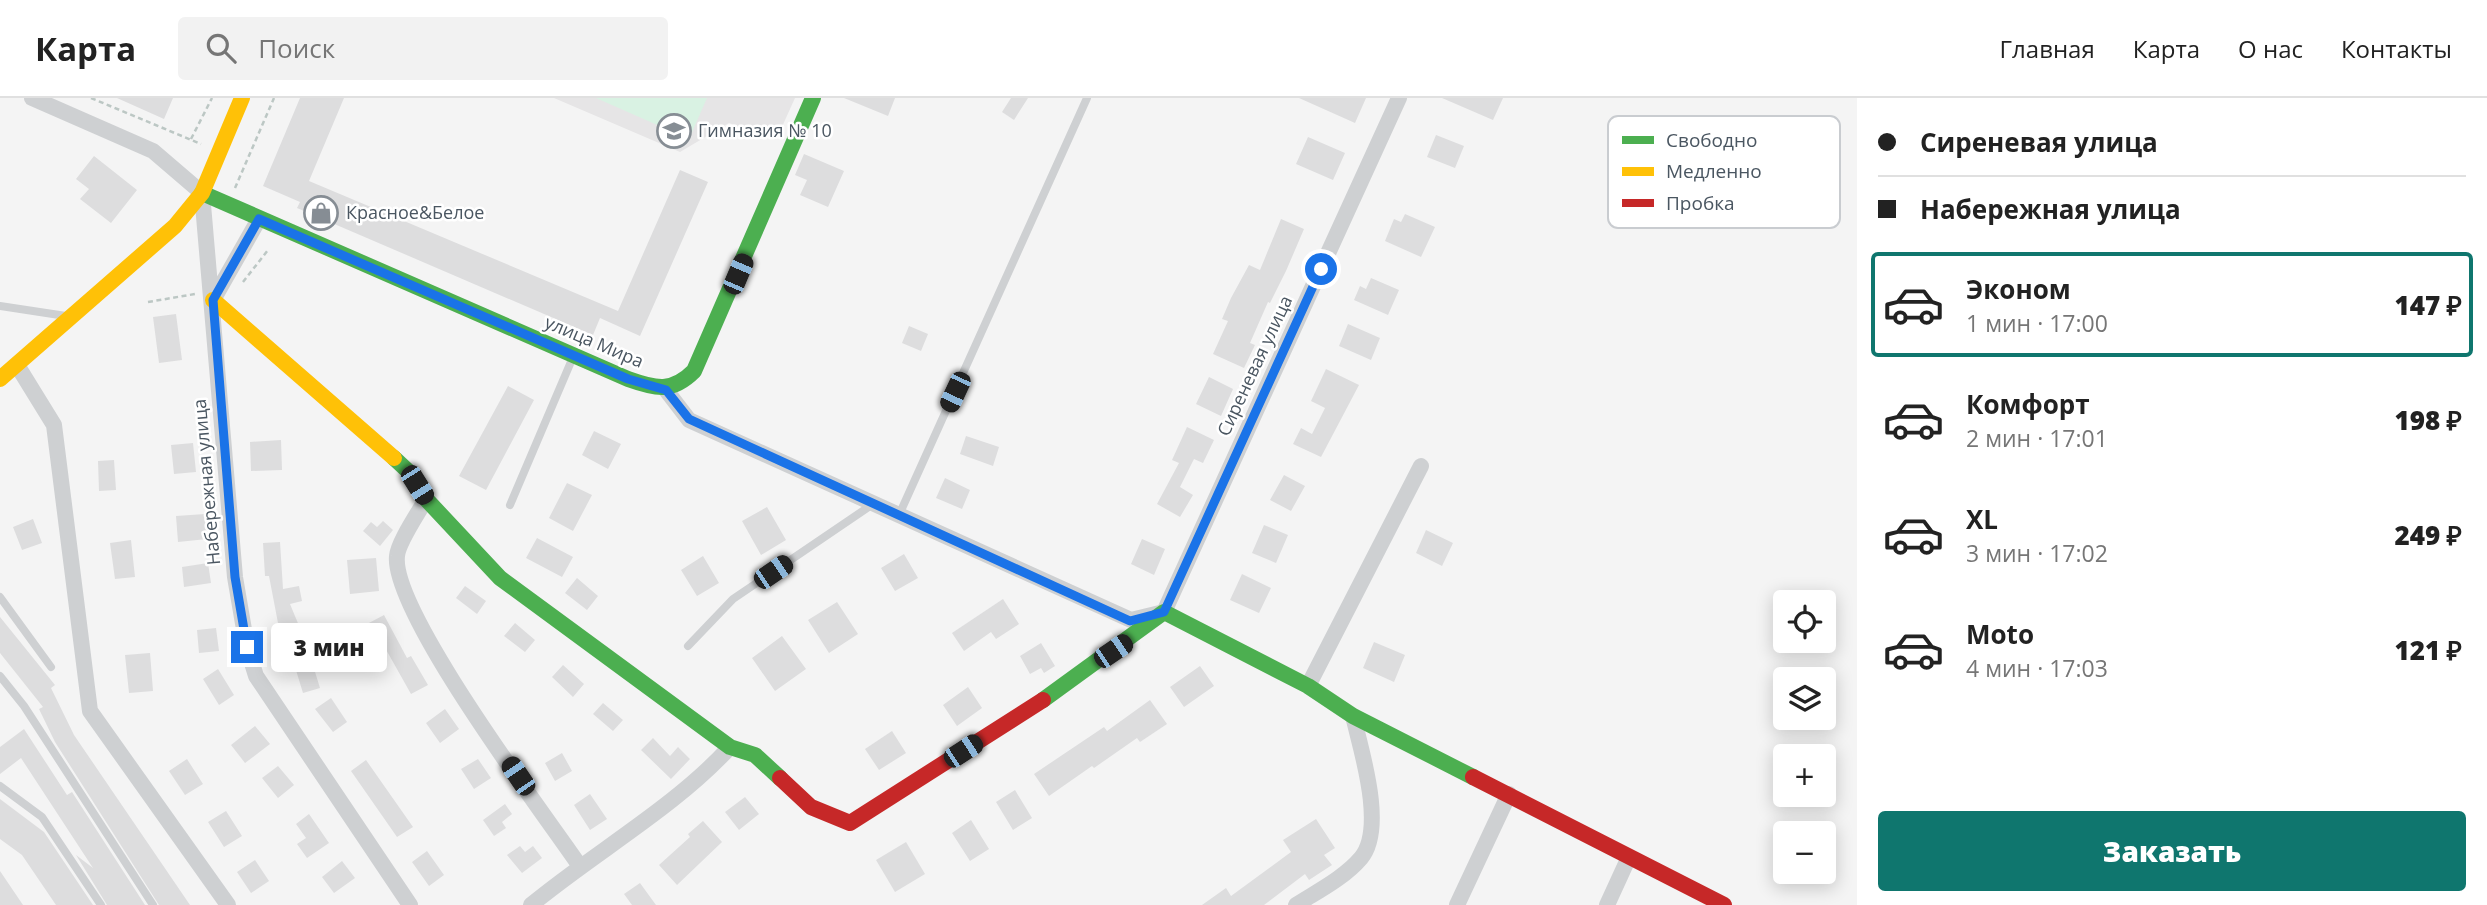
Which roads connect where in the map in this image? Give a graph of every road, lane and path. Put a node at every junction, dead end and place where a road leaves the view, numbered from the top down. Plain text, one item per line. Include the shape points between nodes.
1 (32, 98) edge
2 (91, 98) edge
3 (212, 98) edge
4 (242, 98) edge
5 (274, 98) edge
6 (813, 98) edge
7 (1087, 98) edge
8 (1399, 98) edge
9 (191, 140) junction
10 (219, 152) junction
11 (202, 193) junction
12 (259, 219) junction
13 (268, 250) dead end
14 (243, 282) dead end
15 (195, 290) dead end
16 (213, 300) junction
17 (148, 302) dead end
18 (0, 306) edge
19 (72, 317) junction
20 (575, 354) junction
21 (17, 365) junction
22 (0, 379) edge
23 (666, 390) junction
24 (1420, 467) dead end
25 (426, 499) junction
26 (873, 504) junction
27 (510, 505) dead end
28 (899, 515) junction
29 (0, 597) edge
30 (1164, 612) junction
31 (688, 646) dead end
32 (51, 667) dead end
33 (0, 676) edge
34 (1308, 686) junction
35 (1353, 716) junction
36 (730, 747) junction
37 (0, 786) edge
38 (1509, 794) junction
39 (1629, 857) junction
40 (579, 866) junction
41 (101, 905) edge
42 (153, 905) edge
43 (228, 905) edge
44 (410, 905) edge
45 (531, 905) edge
46 (1296, 905) edge
47 (1457, 905) edge
48 (1607, 905) edge
49 (1724, 905) edge

1 - 11 street via 153,151
2 - 9 path
3 - 9 path
4 - 10 street
5 - 10 path via 246,163
6 - 23 street via 694,371 679,387
7 - 28 lane
8 - 30 street, Сиреневая улица
9 - 10 path
10 - 11 street
11 - 12 street, улица Мира
11 - 16 street, Набережная улица
11 - 19 street via 176,226
12 - 16 street
12 - 20 street, улица Мира
13 - 14 path
15 - 17 path via 195,295
16 - 25 street via 409,472
16 - 44 street, Набережная улица via 235,577 256,676
18 - 19 lane
19 - 21 street
20 - 23 street, улица Мира via 628,379
20 - 27 lane
21 - 22 street
21 - 43 street via 54,425 90,711
23 - 26 street via 689,419
24 - 34 street
25 - 36 street via 500,578
25 - 40 street via 397,555 408,598 427,642
26 - 28 street
26 - 31 lane via 733,599
28 - 30 street via 1130,621
29 - 32 lane
30 - 34 street
30 - 36 street, Сиреневая улица via 1009,722 850,823 811,807 755,755
33 - 42 lane
34 - 35 street
35 - 38 street
35 - 46 street via 1369,784 1370,836 1364,855 1349,870
36 - 40 street via 704,776
37 - 41 lane via 42,817
38 - 39 street
38 - 47 street
39 - 48 street
39 - 49 street
40 - 45 street

